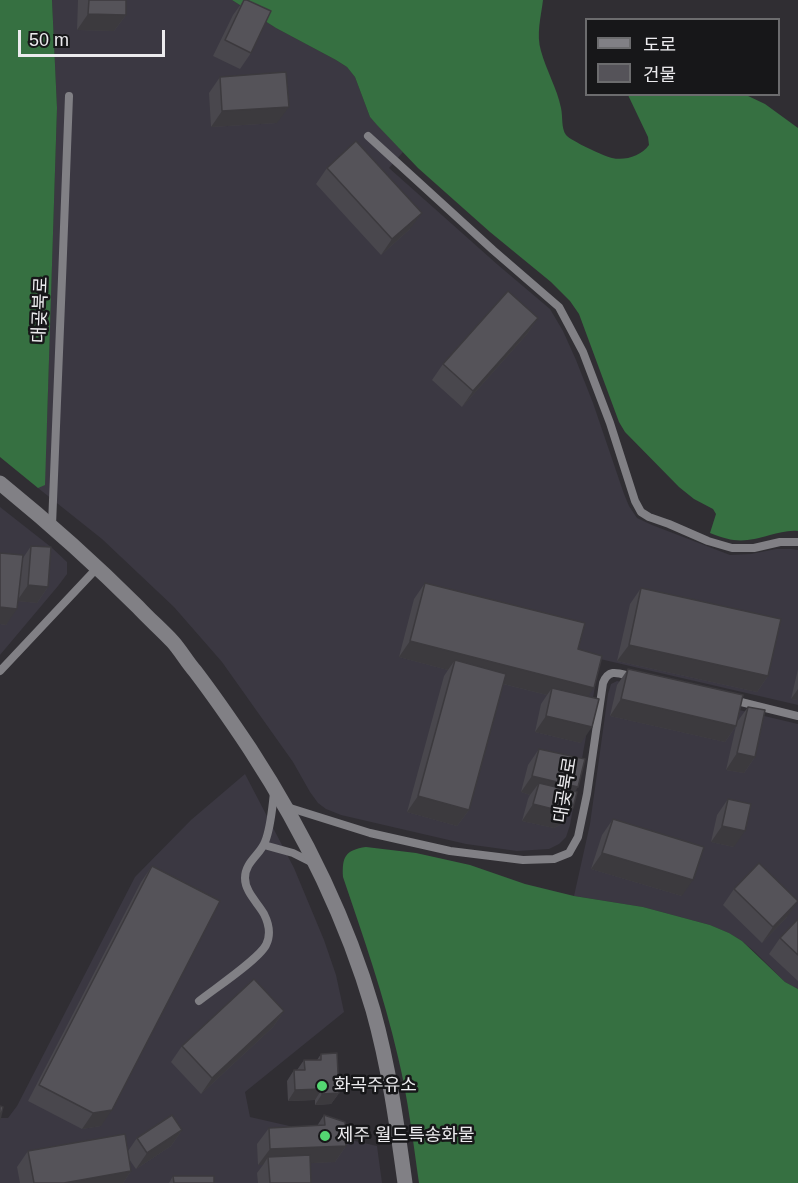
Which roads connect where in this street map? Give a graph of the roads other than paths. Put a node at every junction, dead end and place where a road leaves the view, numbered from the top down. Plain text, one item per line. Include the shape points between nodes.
1 (69, 96) dead end
2 (368, 136) dead end
3 (0, 483) edge
4 (52, 525) junction
5 (798, 542) edge
6 (98, 568) junction
7 (0, 671) edge
8 (638, 678) edge
9 (730, 700) edge
10 (798, 716) edge
11 (275, 788) junction
12 (285, 807) junction
13 (264, 845) junction
14 (315, 864) junction
15 (199, 1001) dead end
16 (405, 1183) edge

1 - 4 lane, 대곶북로
2 - 5 lane via 559,307 583,352 641,512 732,548
3 - 4 street
4 - 6 street
6 - 7 lane
6 - 11 street via 173,643 227,713
8 - 12 lane, 대곶북로 via 616,672 605,677 578,837 569,853 554,859 523,860 450,851 370,833
9 - 10 lane
11 - 12 street
11 - 13 lane
12 - 14 street
13 - 14 lane
13 - 15 lane via 253,857 245,878 269,926 265,946
14 - 16 street via 338,912 372,1008 390,1081

